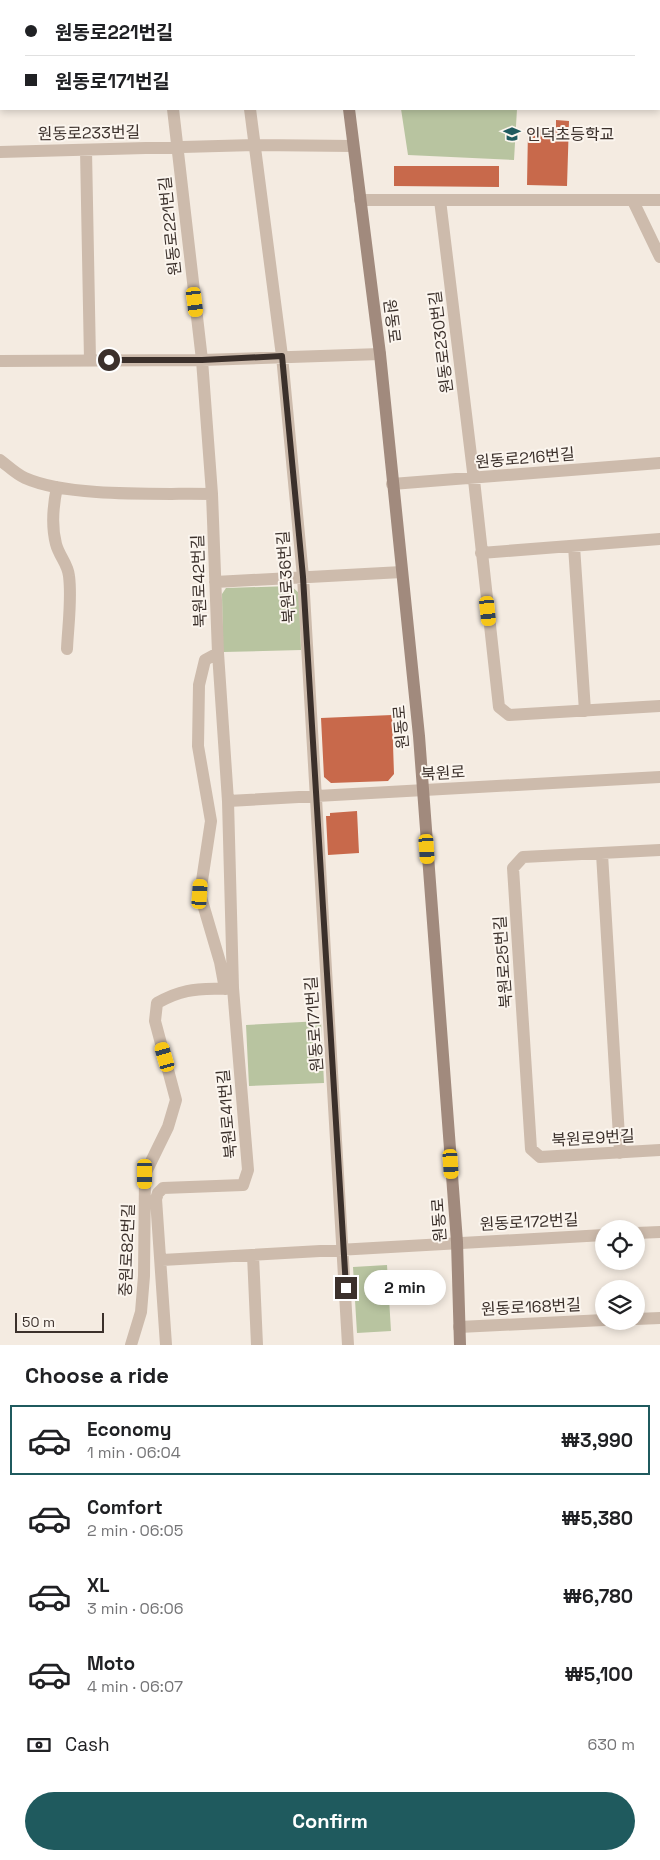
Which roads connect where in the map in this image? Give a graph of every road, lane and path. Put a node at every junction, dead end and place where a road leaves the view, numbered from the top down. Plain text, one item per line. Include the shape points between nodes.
1 (173, 110) edge
2 (250, 110) edge
3 (349, 110) edge
4 (255, 145) junction
5 (354, 146) junction
6 (178, 148) junction
7 (86, 150) junction
8 (0, 152) edge
9 (360, 200) junction
10 (440, 200) junction
11 (660, 200) edge
12 (633, 201) junction
13 (660, 257) edge
14 (380, 354) junction
15 (282, 356) junction
16 (90, 360) junction
17 (202, 360) junction
18 (0, 361) edge
19 (0, 460) edge
20 (660, 463) edge
21 (474, 479) junction
22 (392, 484) junction
23 (57, 487) junction
24 (212, 494) junction
25 (660, 539) edge
26 (574, 546) junction
27 (481, 553) junction
28 (402, 572) junction
29 (303, 577) junction
30 (215, 582) junction
31 (67, 649) dead end
32 (218, 652) junction
33 (660, 706) edge
34 (585, 711) junction
35 (660, 777) edge
36 (423, 790) junction
37 (316, 796) junction
38 (228, 801) junction
39 (660, 850) edge
40 (602, 854) junction
41 (229, 988) junction
42 (531, 1149) joint
43 (660, 1150) edge
44 (620, 1153) junction
45 (660, 1232) edge
46 (645, 1233) edge
47 (595, 1234) edge
48 (457, 1242) junction
49 (344, 1250) junction
50 (252, 1255) junction
51 (162, 1260) junction
52 (660, 1318) edge
53 (645, 1319) edge
54 (595, 1320) edge
55 (459, 1327) junction
56 (131, 1345) edge
57 (166, 1345) edge
58 (257, 1345) edge
59 (348, 1345) edge
60 (460, 1345) edge

1 - 6 street
2 - 4 street
3 - 5 street, 원동로
4 - 5 street, 원동로233번길
4 - 6 street, 원동로233번길
4 - 15 street
5 - 9 street, 원동로
6 - 7 street, 원동로233번길
6 - 17 street, 원동로221번길
7 - 8 street, 원동로233번길
7 - 16 street
9 - 10 street
9 - 14 street, 원동로
10 - 12 street
10 - 21 street, 원동로230번길
11 - 12 street
12 - 13 street
14 - 15 street
14 - 22 street, 원동로
15 - 17 street
15 - 29 street, 북원로36번길
16 - 17 street
16 - 18 street
17 - 24 street, 북원로42번길
19 - 23 street via 23,477
20 - 21 street, 원동로216번길
21 - 22 street, 원동로216번길
21 - 27 street, 원동로216번길
22 - 28 street, 원동로
23 - 24 street
23 - 31 street via 54,529 70,579
24 - 30 street, 북원로42번길
25 - 26 street
26 - 27 street
26 - 34 street
27 - 34 street, 원동로216번길 via 499,707 509,715
28 - 29 street
28 - 36 street, 원동로
29 - 30 street
29 - 37 street, 북원로36번길
30 - 32 street, 북원로42번길
32 - 38 street, 북원로42번길
32 - 41 street via 205,660 199,685 198,746 210,821 200,894
33 - 34 street, 원동로216번길
35 - 36 street, 북원로
36 - 37 street, 북원로
36 - 48 street, 원동로
37 - 38 street, 북원로
37 - 49 street, 원동로171번길
38 - 41 street, 북원로41번길
39 - 40 street, 북원로25번길
40 - 42 street, 북원로25번길 via 523,857 512,868
40 - 44 street
41 - 51 street, 북원로41번길 via 247,1179 243,1185 163,1188 156,1199
41 - 56 street, 중원로82번길 via 191,989 175,993 157,1004 155,1021 176,1100 168,1127 145,1174 144,1276 141,1312
42 - 44 street, 북원로9번길 via 540,1157
43 - 44 street, 북원로9번길
45 - 46 street
47 - 48 street, 원동로172번길
48 - 49 street
48 - 55 street, 원동로
49 - 50 street
49 - 59 street, 원동로171번길
50 - 51 street
50 - 58 street
51 - 57 street, 북원로41번길
52 - 53 street
54 - 55 street, 원동로168번길
55 - 60 street, 원동로

